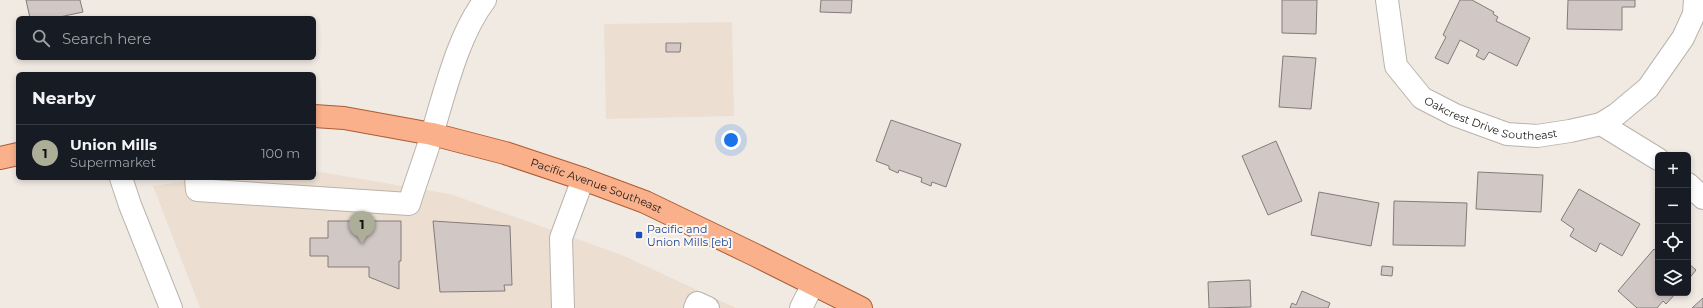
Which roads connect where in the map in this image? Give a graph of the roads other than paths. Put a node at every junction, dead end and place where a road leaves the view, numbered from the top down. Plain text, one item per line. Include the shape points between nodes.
1 (485, 0) edge
2 (1387, 0) edge
3 (1695, 0) edge
4 (316, 116) edge
5 (1601, 124) junction
6 (432, 134) junction
7 (16, 154) edge
8 (1655, 157) edge
9 (0, 158) edge
10 (583, 179) junction
11 (122, 180) edge
12 (196, 180) edge
13 (1691, 187) edge
14 (1703, 198) edge
15 (812, 284) junction
16 (171, 308) edge
17 (563, 308) edge
18 (695, 308) edge
19 (708, 308) edge
20 (802, 308) edge
21 (861, 308) edge

1 - 6 street via 461,45
2 - 5 street, Oakcrest Drive Southeast via 1396,66 1422,98 1455,115 1507,134 1537,136
3 - 5 street, Oakcrest Drive Southeast via 1694,14 1683,38 1648,88 1618,114
4 - 6 main road, Pacific Avenue Southeast via 344,118
5 - 8 street
6 - 10 main road, Pacific Avenue Southeast
6 - 12 street via 409,204 197,190
7 - 9 main road
10 - 15 main road, Pacific Avenue Southeast via 645,202
10 - 17 street via 561,238
11 - 16 street
13 - 14 street
15 - 20 street
15 - 21 main road, Pacific Avenue Southeast
18 - 19 street via 697,303

